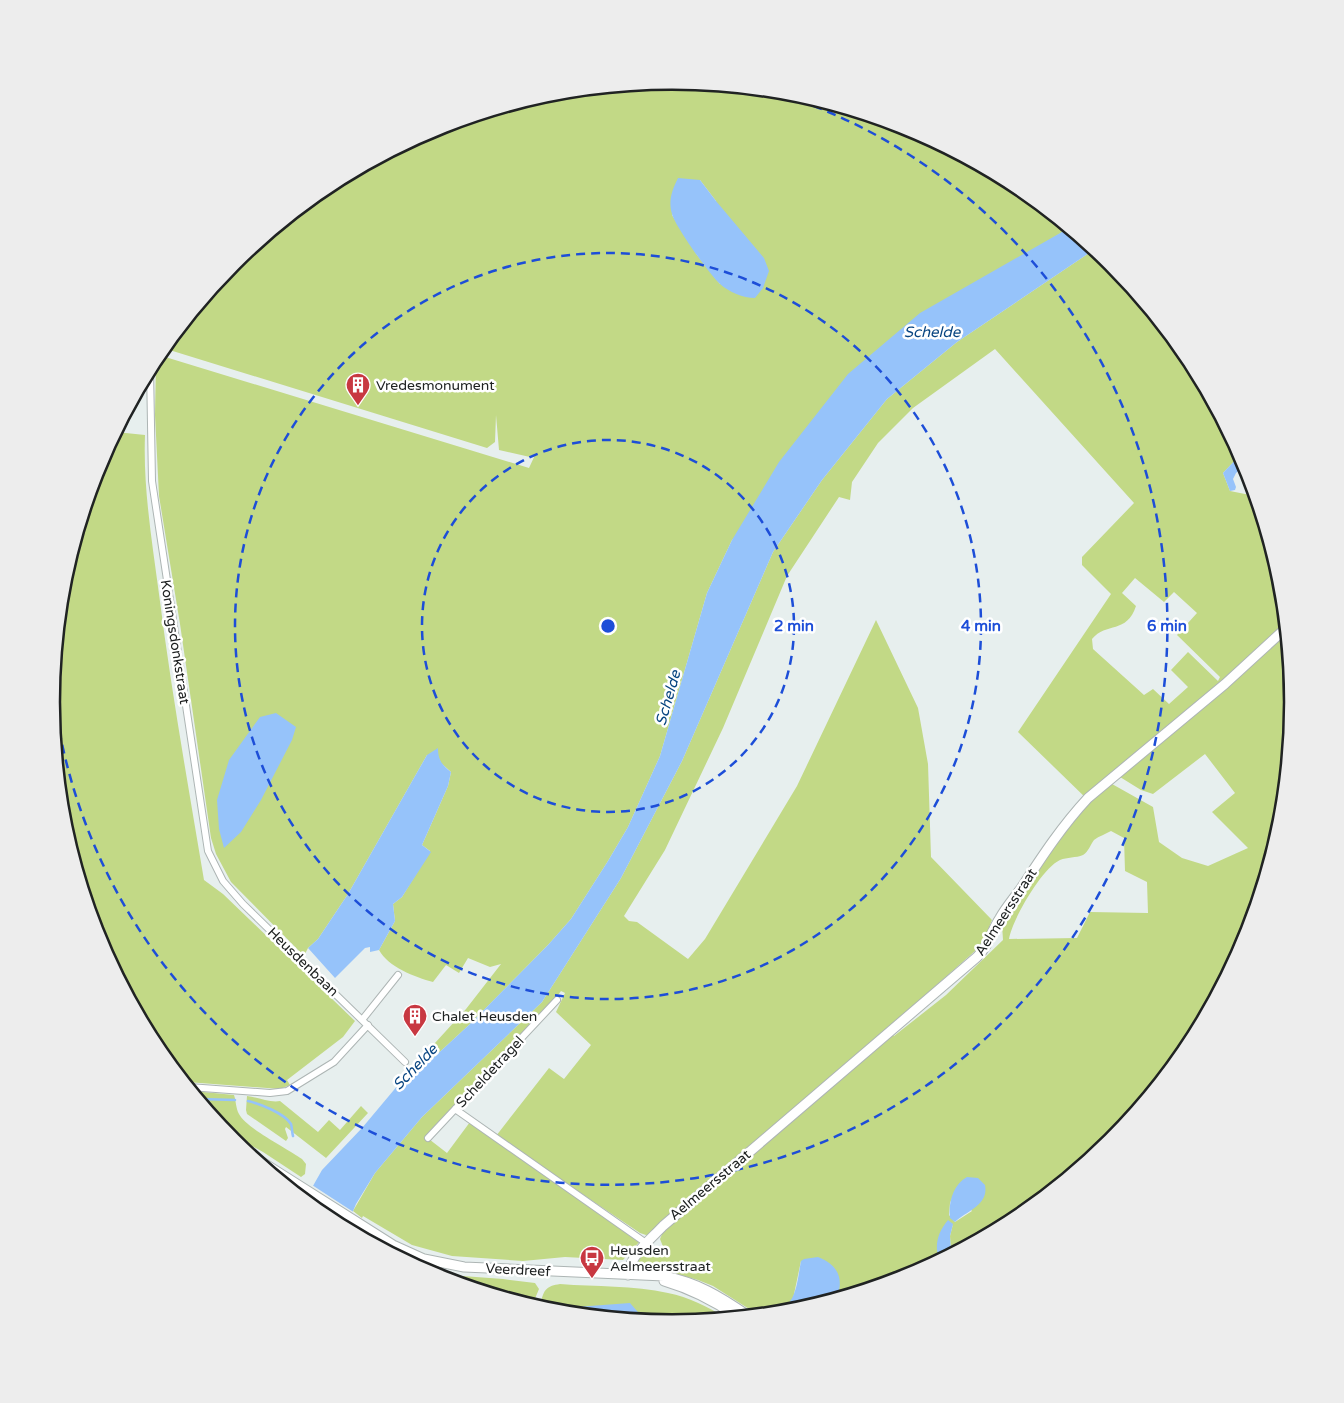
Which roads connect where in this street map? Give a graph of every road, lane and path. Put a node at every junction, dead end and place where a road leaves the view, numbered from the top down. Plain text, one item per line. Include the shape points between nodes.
1 (150, 382) edge
2 (1280, 633) edge
3 (243, 904) joint
4 (398, 975) dead end
5 (557, 1000) dead end
6 (362, 1020) junction
7 (368, 1025) junction
8 (405, 1062) dead end
9 (197, 1088) edge
10 (455, 1109) junction
11 (428, 1138) dead end
12 (289, 1179) edge
13 (646, 1243) junction
14 (628, 1275) junction
15 (644, 1276) junction
16 (739, 1309) edge
17 (728, 1310) edge

1 - 3 street, Koningsdonkstraat via 152,481 204,834 223,881
2 - 13 street, Aelmeersstraat via 1073,814 1053,838 1002,914 989,943 977,957
3 - 6 street, Heusdenbaan
4 - 6 street
5 - 10 street, Scheldetragel
6 - 7 street, Heusdenbaan
7 - 8 street, Heusdenbaan
7 - 9 street via 334,1062 287,1091 270,1093
10 - 11 street, Scheldetragel
10 - 13 street
12 - 14 street, Veerdreef via 408,1253 441,1264
13 - 14 street via 630,1262
14 - 15 street, Veerdreef
15 - 16 street, Veerdreef via 664,1276 696,1284
15 - 17 street, Veerdreef via 694,1291

